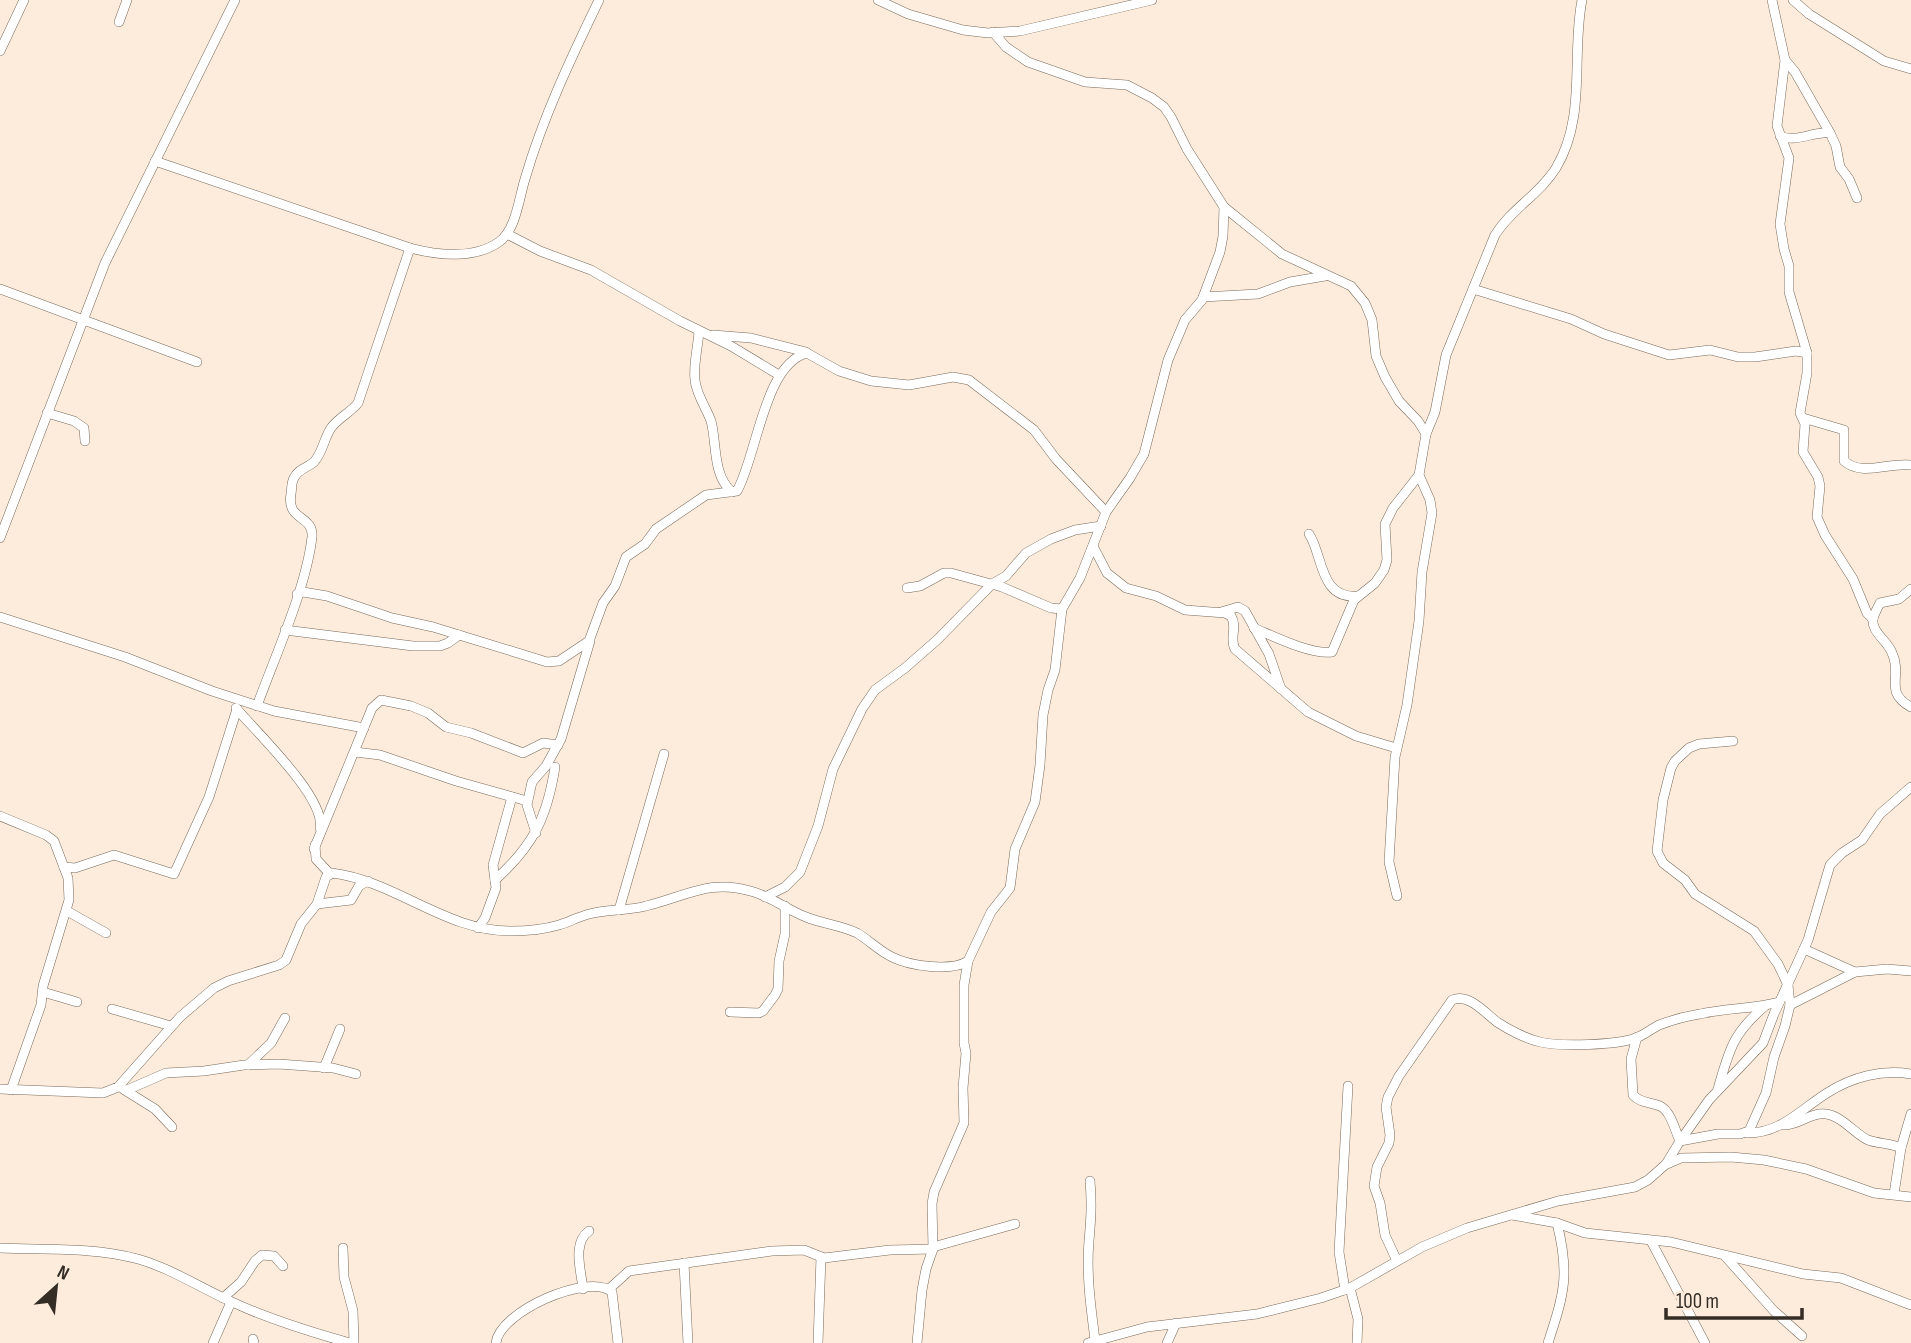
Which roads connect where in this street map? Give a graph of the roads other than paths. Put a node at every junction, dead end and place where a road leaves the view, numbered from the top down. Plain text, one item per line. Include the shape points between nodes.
1 (24, 0) edge
2 (127, 0) edge
3 (236, 0) edge
4 (599, 0) edge
5 (878, 0) edge
6 (1152, 0) edge
7 (1582, 0) edge
8 (1772, 0) edge
9 (1793, 0) edge
10 (119, 22) dead end
11 (993, 32) junction
12 (0, 51) edge
13 (1785, 60) junction
14 (1911, 69) edge
15 (1830, 133) junction
16 (1780, 136) junction
17 (155, 161) junction
18 (1857, 198) dead end
19 (1224, 208) junction
20 (507, 234) junction
21 (410, 248) junction
22 (1327, 276) junction
23 (0, 289) edge
24 (1473, 289) junction
25 (1203, 297) junction
26 (81, 320) junction
27 (704, 333) junction
28 (807, 353) junction
29 (1807, 353) junction
30 (197, 362) dead end
31 (779, 375) junction
32 (47, 413) junction
33 (1803, 418) junction
34 (1426, 434) junction
35 (85, 441) dead end
36 (1911, 465) edge
37 (1419, 475) junction
38 (732, 492) junction
39 (1106, 512) junction
40 (1101, 526) junction
41 (1309, 534) dead end
42 (0, 538) edge
43 (1093, 546) junction
44 (992, 584) junction
45 (907, 588) dead end
46 (1911, 589) edge
47 (297, 594) junction
48 (1358, 596) junction
49 (1062, 609) junction
50 (1217, 614) junction
51 (0, 617) edge
52 (1873, 618) junction
53 (1254, 628) junction
54 (285, 630) junction
55 (459, 635) junction
56 (592, 636) junction
57 (1282, 691) junction
58 (222, 694) junction
59 (257, 706) junction
60 (1911, 707) edge
61 (237, 709) junction
62 (364, 728) junction
63 (1733, 741) dead end
64 (558, 745) junction
65 (1396, 748) junction
66 (355, 752) junction
67 (664, 754) dead end
68 (555, 767) dead end
69 (1911, 787) edge
70 (512, 797) junction
71 (527, 801) junction
72 (0, 816) edge
73 (536, 833) junction
74 (314, 849) junction
75 (64, 867) junction
76 (330, 873) junction
77 (495, 880) junction
78 (368, 881) junction
79 (1398, 896) dead end
80 (765, 897) junction
81 (317, 904) junction
82 (785, 906) junction
83 (619, 910) junction
84 (66, 911) junction
85 (478, 928) junction
86 (106, 933) dead end
87 (1804, 949) junction
88 (968, 961) junction
89 (1911, 971) edge
90 (1855, 972) junction
91 (1788, 985) junction
92 (43, 992) junction
93 (77, 1002) dead end
94 (1779, 1002) junction
95 (1790, 1004) junction
96 (1766, 1006) junction
97 (112, 1009) dead end
98 (730, 1012) dead end
99 (285, 1018) dead end
100 (172, 1026) junction
101 (340, 1029) dead end
102 (1637, 1037) junction
103 (248, 1065) junction
104 (324, 1068) junction
105 (356, 1074) dead end
106 (1911, 1074) edge
107 (1348, 1086) dead end
108 (0, 1089) edge
109 (122, 1089) junction
110 (11, 1090) junction
111 (1718, 1091) junction
112 (1911, 1114) edge
113 (1782, 1125) junction
114 (172, 1127) dead end
115 (1745, 1133) junction
116 (1680, 1142) junction
117 (1900, 1148) junction
118 (1665, 1165) junction
119 (1090, 1181) dead end
120 (1894, 1194) junction
121 (1911, 1197) edge
122 (1510, 1214) junction
123 (1557, 1223) junction
124 (1015, 1224) dead end
125 (589, 1230) dead end
126 (1651, 1241) junction
127 (0, 1248) edge
128 (342, 1248) dead end
129 (933, 1248) junction
130 (1724, 1254) junction
131 (821, 1257) junction
132 (1397, 1261) junction
133 (684, 1263) junction
134 (284, 1266) dead end
135 (583, 1289) junction
136 (609, 1289) junction
137 (1347, 1289) junction
138 (227, 1300) junction
139 (1911, 1305) edge
140 (1177, 1322) junction
141 (1802, 1336) dead end
142 (1091, 1342) edge
143 (213, 1343) edge
144 (352, 1343) edge
145 (496, 1343) edge
146 (618, 1343) edge
147 (688, 1343) edge
148 (818, 1343) edge
149 (917, 1343) edge
150 (1167, 1343) edge
151 (1357, 1343) edge
152 (1548, 1343) edge
153 (1705, 1343) edge

1 - 12 street
2 - 10 street
3 - 17 street
4 - 20 street via 545,118
5 - 11 street via 963,30
6 - 11 street via 1020,31
7 - 24 street via 1576,109 1566,145 1546,181 1503,222
8 - 13 street
9 - 14 street via 1809,15 1884,61
11 - 19 street via 1028,62 1085,82 1127,85 1152,97 1171,117
13 - 15 street
13 - 16 street via 1777,126
15 - 16 street
15 - 18 street via 1840,167
16 - 29 street via 1789,158 1780,215 1789,292
17 - 21 street
17 - 26 street
19 - 22 street via 1282,254
19 - 25 street via 1220,252
20 - 21 street via 500,242 466,253 440,255
20 - 27 street via 591,270
21 - 47 street via 358,403 332,426 316,460 292,481 293,511 311,526 312,535
22 - 25 street via 1290,282 1258,294
22 - 34 street via 1351,286 1365,303 1378,365
23 - 26 street
24 - 29 street via 1669,355 1710,350 1755,358
24 - 34 street via 1446,355 1437,405
25 - 39 street via 1185,320 1168,360 1144,454
26 - 30 street
26 - 32 street
27 - 28 street via 751,338
27 - 31 street
27 - 38 street via 695,366 696,388 710,419 713,451
28 - 31 street
28 - 39 street via 839,371 871,381 909,385 953,377 969,380 1034,430
29 - 33 street via 1800,407
31 - 38 street via 741,483
32 - 35 street via 79,424
32 - 42 street
33 - 36 street via 1844,430 1844,461 1856,468
33 - 52 street via 1803,452 1820,486 1819,522
34 - 37 street
37 - 48 street via 1385,524 1384,570
37 - 65 street via 1432,513 1407,705
38 - 56 street via 695,501 629,555 603,603
39 - 40 street
40 - 43 street
40 - 44 street via 1075,530 1035,547
41 - 48 street via 1321,569 1335,589 1345,596
43 - 49 street
43 - 50 street via 1107,573 1126,588 1185,610
44 - 45 street via 944,573
44 - 49 street
44 - 80 street via 937,640 874,690 833,769 800,872
46 - 52 street via 1880,603
47 - 54 street
47 - 55 street via 327,596
48 - 53 street via 1332,652 1299,646
49 - 88 street via 1055,670 1043,715 1035,802 1015,849 1010,888 991,912
50 - 53 street via 1241,608
50 - 57 street via 1231,616 1235,649
51 - 58 street
52 - 60 street via 1895,659 1895,693
53 - 57 street
54 - 55 street via 413,646 440,646
54 - 59 street
55 - 56 street via 553,662 582,648
56 - 64 street
57 - 65 street via 1338,729
58 - 59 street
58 - 61 street
59 - 62 street
61 - 74 street via 291,769 317,807 321,822
61 - 75 street via 209,797 174,874 114,855 75,868
62 - 64 street via 377,702 387,700 428,713 446,727 523,753 543,743
62 - 66 street
63 - 91 street via 1699,744 1675,761 1663,800 1657,851 1695,894 1754,931
64 - 71 street via 535,776
65 - 79 street via 1389,862
66 - 70 street via 380,755
66 - 74 street
67 - 83 street
68 - 73 street
69 - 87 street via 1880,814 1862,840 1830,864
70 - 71 street
70 - 77 street via 493,865
71 - 73 street
72 - 75 street via 51,838
73 - 77 street via 519,858
74 - 76 street via 316,859
75 - 84 street via 70,887
76 - 78 street
76 - 81 street
77 - 85 street via 494,897
78 - 81 street via 351,900
78 - 85 street
80 - 82 street
80 - 83 street via 740,889 706,887
81 - 100 street via 301,924 286,960 214,988
82 - 88 street via 856,933 898,960 929,967 954,967
82 - 98 street via 775,995 758,1013
83 - 85 street via 532,929
84 - 86 street
84 - 92 street
87 - 90 street
87 - 91 street
88 - 129 street via 964,1123 934,1192
89 - 90 street
90 - 95 street
91 - 94 street
91 - 95 street
92 - 93 street
92 - 110 street
94 - 96 street
94 - 111 street via 1763,1043
95 - 115 street via 1766,1093
96 - 102 street via 1701,1013
96 - 111 street via 1738,1033
97 - 100 street
99 - 103 street via 271,1043
100 - 109 street
101 - 104 street
102 - 116 street via 1631,1059 1633,1095 1665,1110
102 - 132 street via 1616,1042 1539,1042 1500,1024 1462,998 1452,1000 1388,1097 1389,1143 1374,1186 1385,1235
103 - 104 street
103 - 109 street via 166,1073
104 - 105 street
106 - 113 street via 1867,1076 1829,1092
107 - 137 street via 1339,1252
108 - 110 street
109 - 110 street via 103,1093
109 - 114 street via 155,1109
111 - 116 street
112 - 117 street
113 - 115 street
113 - 117 street via 1826,1114 1869,1140
115 - 116 street
116 - 118 street
117 - 120 street
118 - 120 street via 1690,1157 1764,1160 1874,1193
118 - 122 street via 1635,1186
119 - 142 street
120 - 121 street
122 - 123 street
122 - 132 street
123 - 126 street via 1585,1233
123 - 152 street via 1565,1279
124 - 129 street
125 - 135 street via 579,1246
126 - 130 street
126 - 153 street
127 - 138 street via 56,1248 138,1259
128 - 144 street via 353,1311
129 - 131 street
129 - 149 street via 922,1290
130 - 139 street via 1803,1274 1841,1278
130 - 141 street
131 - 133 street via 804,1250 772,1251
131 - 148 street
132 - 137 street
133 - 136 street via 629,1271
133 - 147 street
134 - 138 street via 274,1256 262,1255
135 - 136 street
135 - 145 street via 536,1302 499,1330
136 - 146 street
137 - 140 street via 1271,1312
137 - 151 street via 1358,1319
138 - 143 street
138 - 144 street
140 - 142 street
140 - 150 street

